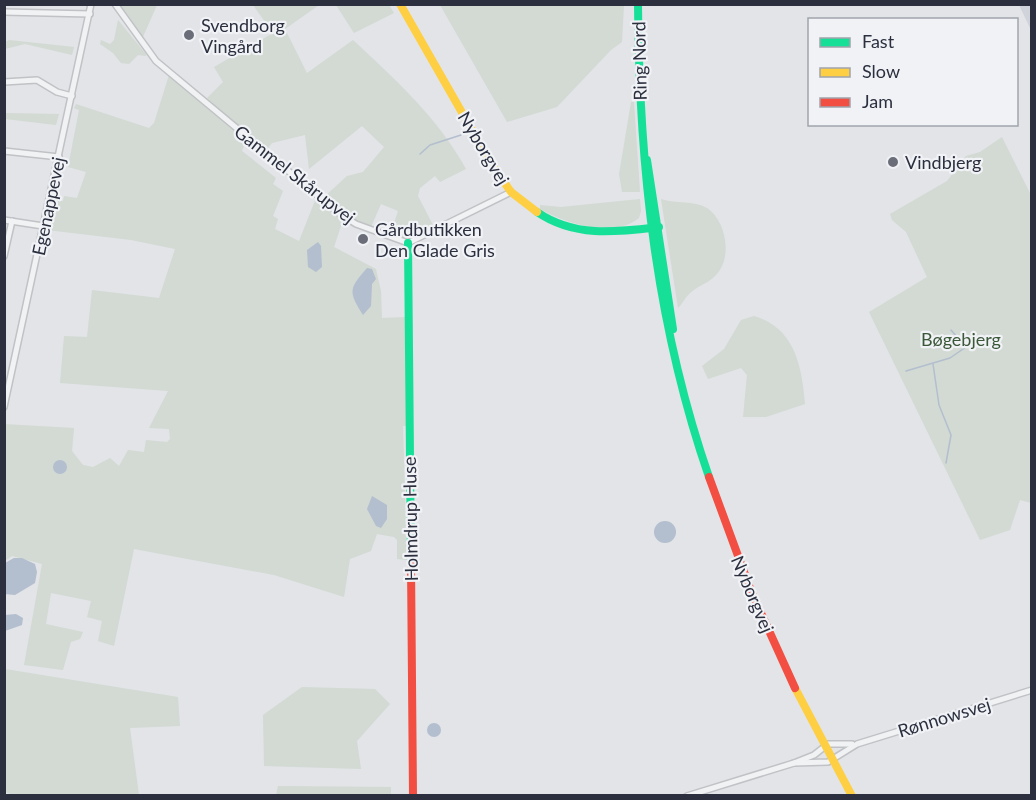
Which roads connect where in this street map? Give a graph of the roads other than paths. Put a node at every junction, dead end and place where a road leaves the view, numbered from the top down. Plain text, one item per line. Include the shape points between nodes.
1 (91, 4) edge
2 (115, 4) edge
3 (400, 4) edge
4 (638, 4) edge
5 (4, 12) edge
6 (90, 14) junction
7 (4, 82) edge
8 (72, 96) junction
9 (4, 151) edge
10 (59, 158) junction
11 (511, 192) junction
12 (4, 220) edge
13 (12, 221) junction
14 (43, 226) junction
15 (654, 228) junction
16 (408, 243) junction
17 (4, 256) edge
18 (4, 407) edge
19 (1032, 690) edge
20 (856, 744) junction
21 (824, 746) junction
22 (832, 760) junction
23 (794, 763) junction
24 (413, 795) edge
25 (687, 795) edge
26 (852, 795) edge

1 - 6 street, Egenappevej
2 - 16 street, Gammel Skårupvej via 156,62 340,214
3 - 11 street, Nyborgvej
4 - 15 street, Ring Nord via 641,117
5 - 6 street
6 - 8 street, Egenappevej
7 - 8 street via 37,80
8 - 10 street, Egenappevej
9 - 10 street
10 - 14 street, Egenappevej
11 - 15 street, Nyborgvej via 547,219 575,229 605,233
11 - 16 street
12 - 13 street
13 - 14 street
13 - 17 street
14 - 18 street, Egenappevej
15 - 21 street, Nyborgvej via 681,382 709,476 739,563
16 - 24 street, Holmdrup Huse
19 - 20 street, Rønnowsvej
20 - 21 street, Rønnowsvej
20 - 22 street, Rønnowsvej
21 - 22 street, Nyborgvej
21 - 23 street
22 - 23 street via 821,764
22 - 26 street, Nyborgvej
23 - 25 street

